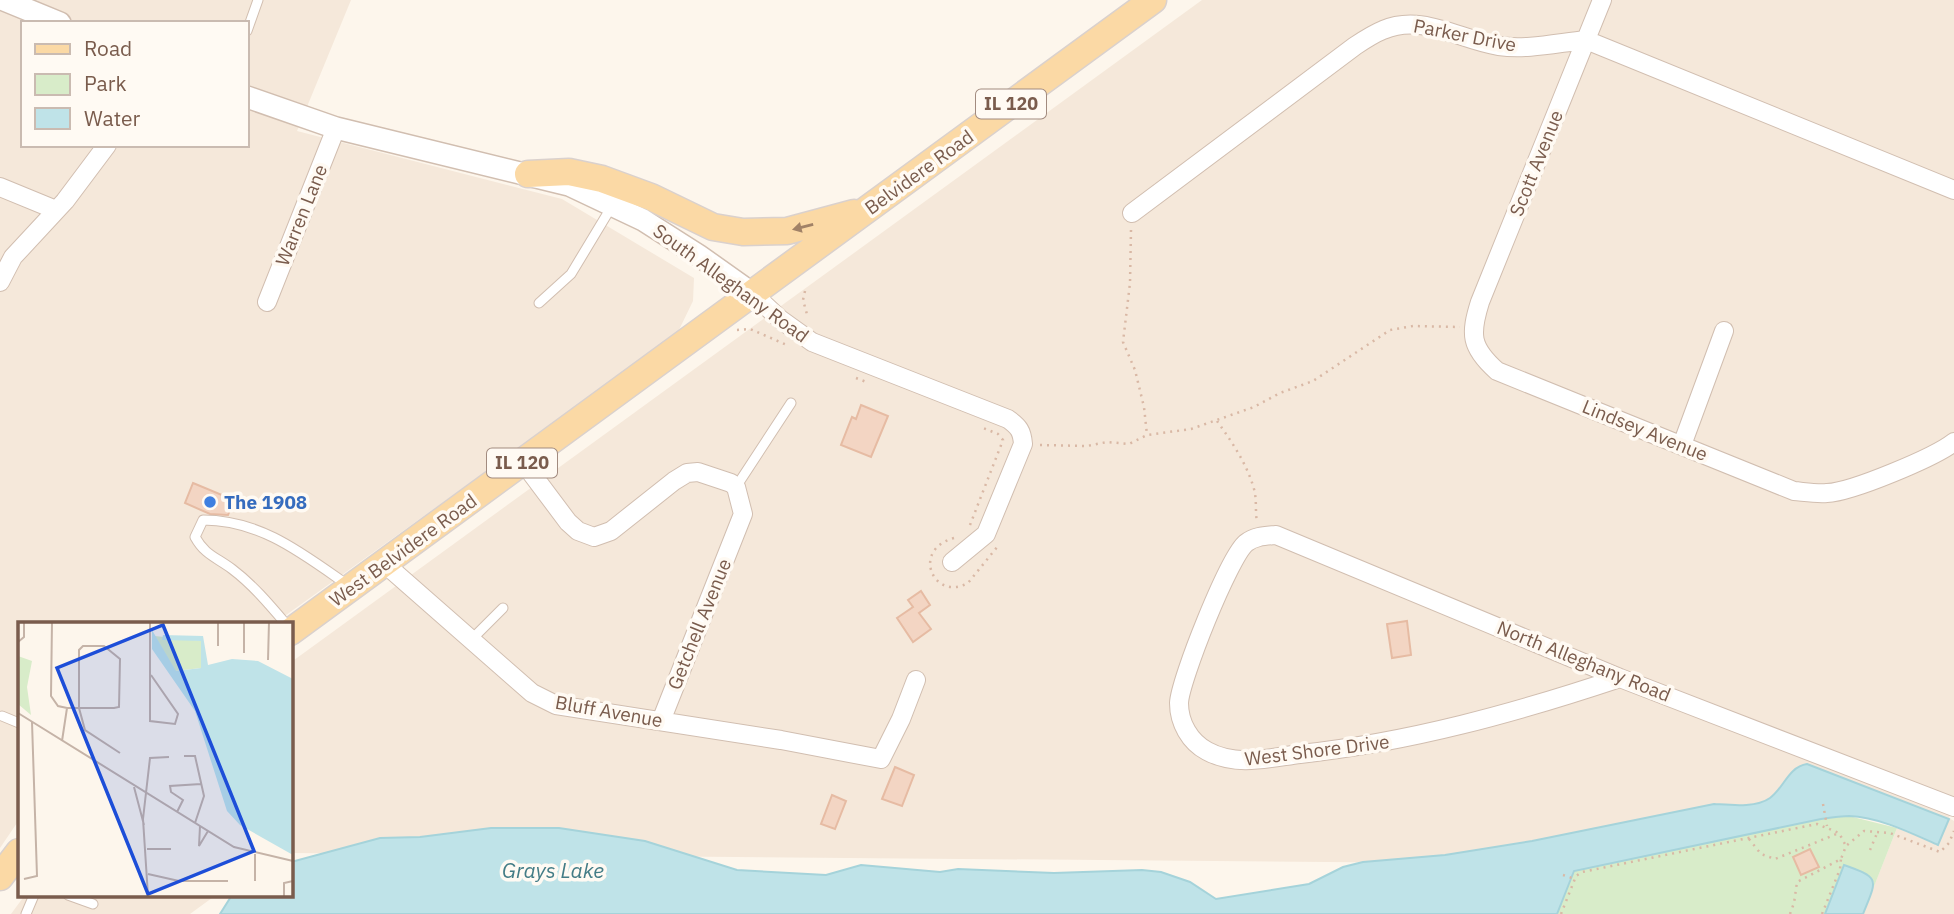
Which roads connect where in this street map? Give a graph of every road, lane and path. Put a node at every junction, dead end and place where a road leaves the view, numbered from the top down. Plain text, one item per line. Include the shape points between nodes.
1 (4, 0) edge
2 (258, 0) edge
3 (1153, 0) edge
4 (1602, 0) edge
5 (55, 21) edge
6 (248, 28) edge
7 (1586, 40) junction
8 (248, 97) edge
9 (336, 128) junction
10 (105, 147) edge
11 (528, 174) junction
12 (0, 187) edge
13 (1954, 190) edge
14 (612, 206) junction
15 (869, 208) junction
16 (56, 210) junction
17 (1132, 213) joint
18 (0, 282) edge
19 (805, 291) dead end
20 (752, 294) junction
21 (267, 302) dead end
22 (539, 303) dead end
23 (810, 321) dead end
24 (1472, 328) junction
25 (737, 330) dead end
26 (1724, 331) dead end
27 (795, 349) dead end
28 (849, 374) dead end
29 (875, 384) dead end
30 (791, 403) dead end
31 (1217, 421) junction
32 (979, 426) dead end
33 (1147, 435) junction
34 (1954, 442) edge
35 (1682, 445) junction
36 (1034, 446) junction
37 (523, 462) junction
38 (736, 487) junction
39 (969, 527) dead end
40 (1259, 536) junction
41 (959, 537) dead end
42 (999, 544) dead end
43 (953, 562) dead end
44 (385, 564) junction
45 (352, 587) junction
46 (503, 608) dead end
47 (284, 622) edge
48 (292, 628) edge
49 (471, 639) junction
50 (1620, 678) junction
51 (916, 680) dead end
52 (2, 716) dead end
53 (661, 721) junction
54 (18, 723) edge
55 (1823, 804) dead end
56 (1954, 807) edge
57 (1827, 826) junction
58 (1878, 831) junction
59 (1954, 831) edge
60 (1839, 833) junction
61 (1749, 839) junction
62 (1846, 846) junction
63 (1870, 850) dead end
64 (18, 853) edge
65 (1841, 859) junction
66 (1563, 875) dead end
67 (0, 877) edge
68 (1575, 879) junction
69 (33, 897) edge
70 (74, 897) edge
71 (93, 904) dead end
72 (26, 914) edge
73 (1561, 914) edge
74 (1790, 914) edge
75 (1822, 914) edge

1 - 5 street
2 - 6 lane
3 - 15 main road, Belvidere Road / IL 120
4 - 7 street, Scott Avenue
7 - 13 street, Parker Drive
7 - 17 street, Parker Drive via 1500,46 1429,26 1406,24 1384,29
7 - 24 street, Scott Avenue
8 - 9 street, South Alleghany Road
9 - 11 street, South Alleghany Road
9 - 21 street, Warren Lane
10 - 16 street
11 - 14 street, South Alleghany Road via 569,185
15 -> 11 main road via 787,230 743,232 713,227 602,178 569,172
12 - 16 street
14 - 20 street, South Alleghany Road via 643,220
14 - 22 lane via 571,274
15 - 20 main road, Belvidere Road / IL 120
16 - 18 street via 13,257
17 - 33 path via 1123,342 1135,370
19 - 23 path via 803,306
20 - 36 street, South Alleghany Road via 812,342 1008,419
20 - 37 main road, West Belvidere Road / IL 120
24 - 31 path via 1390,330 1313,381
24 - 35 street, Lindsey Avenue via 1475,344 1497,371
25 - 27 path via 750,329
26 - 35 street
28 - 29 path
30 - 38 lane
31 - 33 path
31 - 40 path via 1249,475
32 - 39 path via 1003,440
33 - 36 path via 1129,444
34 - 35 street, Lindsey Avenue via 1860,486 1828,493 1794,491
36 - 43 street via 986,534
37 - 38 street via 568,522 594,537 611,530 687,473 698,472
37 - 44 main road, West Belvidere Road / IL 120
38 - 53 street, Getchell Avenue via 743,514
40 - 50 street, North Alleghany Road via 1276,535
40 - 50 street, West Shore Drive via 1247,543 1228,571 1182,683 1179,705 1190,739 1222,758 1243,761 1360,748 1475,723
41 - 42 path via 939,544 930,559 936,580 951,587 968,583
44 - 45 main road, West Belvidere Road / IL 120
44 - 49 street, Bluff Avenue
45 - 47 lane via 286,542 258,530 203,520 195,537 202,550 232,569
45 - 48 main road, West Belvidere Road / IL 120
46 - 49 lane
49 - 53 street, Bluff Avenue via 532,693 556,705
50 - 56 street, North Alleghany Road
51 - 53 street, Bluff Avenue via 881,759
52 - 54 lane
55 - 57 path
57 - 60 path
57 - 61 path via 1817,824
58 - 59 path via 1940,852
58 - 62 path via 1864,831
58 - 63 path
60 - 61 path via 1775,859 1761,854
60 - 62 path
61 - 68 path via 1582,872
62 - 65 path
64 - 67 main road
65 - 74 path via 1797,882
65 - 75 path
66 - 68 path
68 - 73 path
69 - 72 lane
70 - 71 lane

